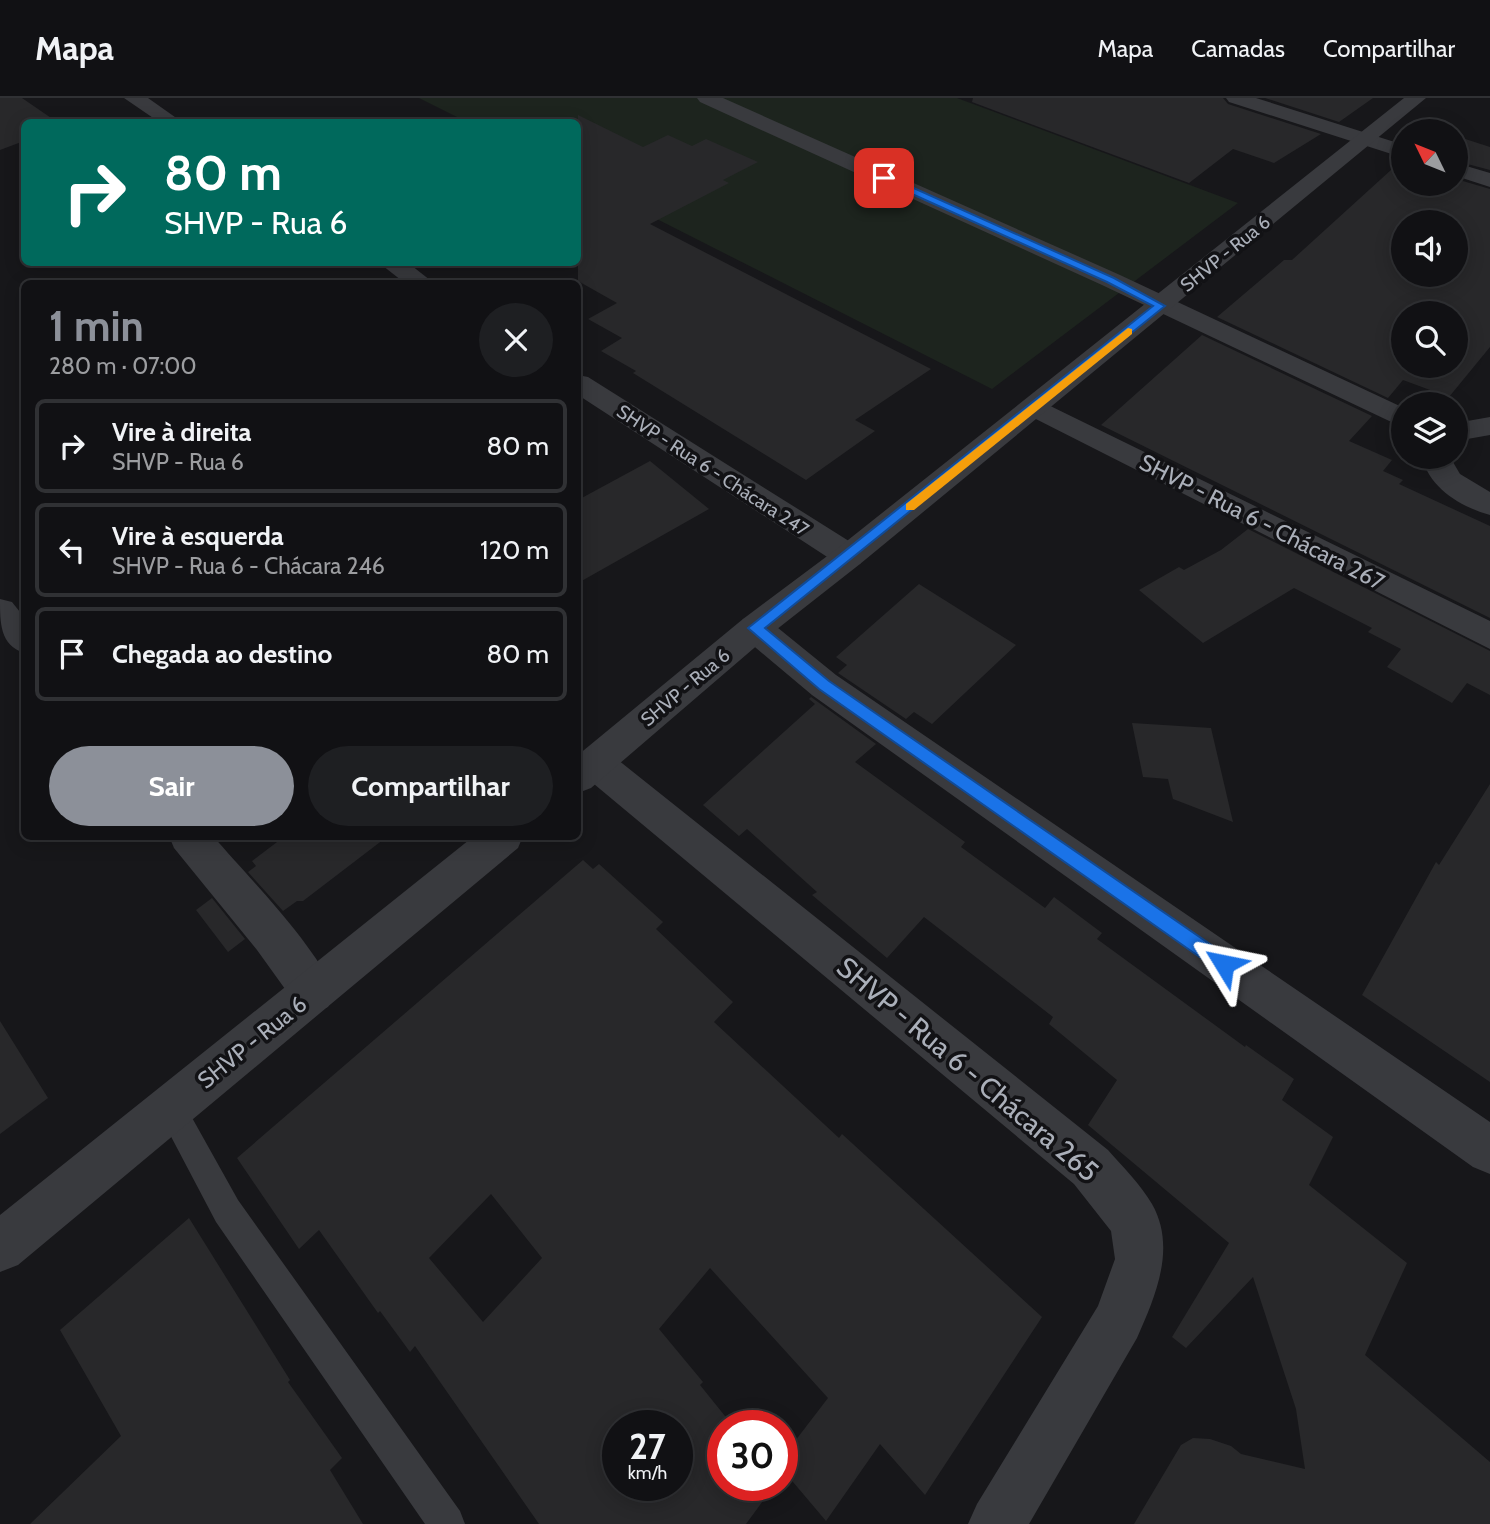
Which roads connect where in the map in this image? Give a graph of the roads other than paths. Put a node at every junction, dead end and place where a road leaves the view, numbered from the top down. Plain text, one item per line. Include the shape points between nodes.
1 (134, 98) edge
2 (708, 98) edge
3 (1236, 98) edge
4 (1416, 98) edge
5 (167, 119) edge
6 (1366, 140) junction
7 (1391, 148) edge
8 (1468, 173) edge
9 (1490, 180) edge
10 (396, 266) edge
11 (417, 280) edge
12 (1160, 306) junction
13 (581, 385) edge
14 (1034, 407) junction
15 (1391, 413) edge
16 (1490, 426) edge
17 (1468, 430) edge
18 (1441, 469) edge
19 (1490, 505) edge
20 (849, 556) junction
21 (0, 611) edge
22 (755, 628) junction
23 (21, 636) edge
24 (1490, 636) edge
25 (586, 770) edge
26 (191, 840) edge
27 (499, 840) edge
28 (313, 992) junction
29 (171, 1108) junction
30 (1490, 1150) edge
31 (0, 1247) edge
32 (447, 1524) edge
33 (997, 1524) edge

1 - 5 street
2 - 12 street
3 - 6 street
4 - 6 street, SHVP - Rua 6
6 - 7 street
6 - 12 street, SHVP - Rua 6
8 - 9 street
10 - 11 street
12 - 14 street, SHVP - Rua 6
12 - 15 street
13 - 20 street, SHVP - Rua 6 - Chácara 247
14 - 20 street, SHVP - Rua 6
14 - 24 street, SHVP - Rua 6 - Chácara 267
16 - 17 street
18 - 19 street via 1454,485
20 - 22 street, SHVP - Rua 6
21 - 23 street
22 - 25 street, SHVP - Rua 6
22 - 30 street via 824,685
25 - 33 street, SHVP - Rua 6 - Chácara 265 via 1091,1167 1135,1223 1140,1259 1119,1320
26 - 28 street
27 - 28 street, SHVP - Rua 6
28 - 29 street, SHVP - Rua 6
29 - 31 street, SHVP - Rua 6
29 - 32 lane via 227,1211

